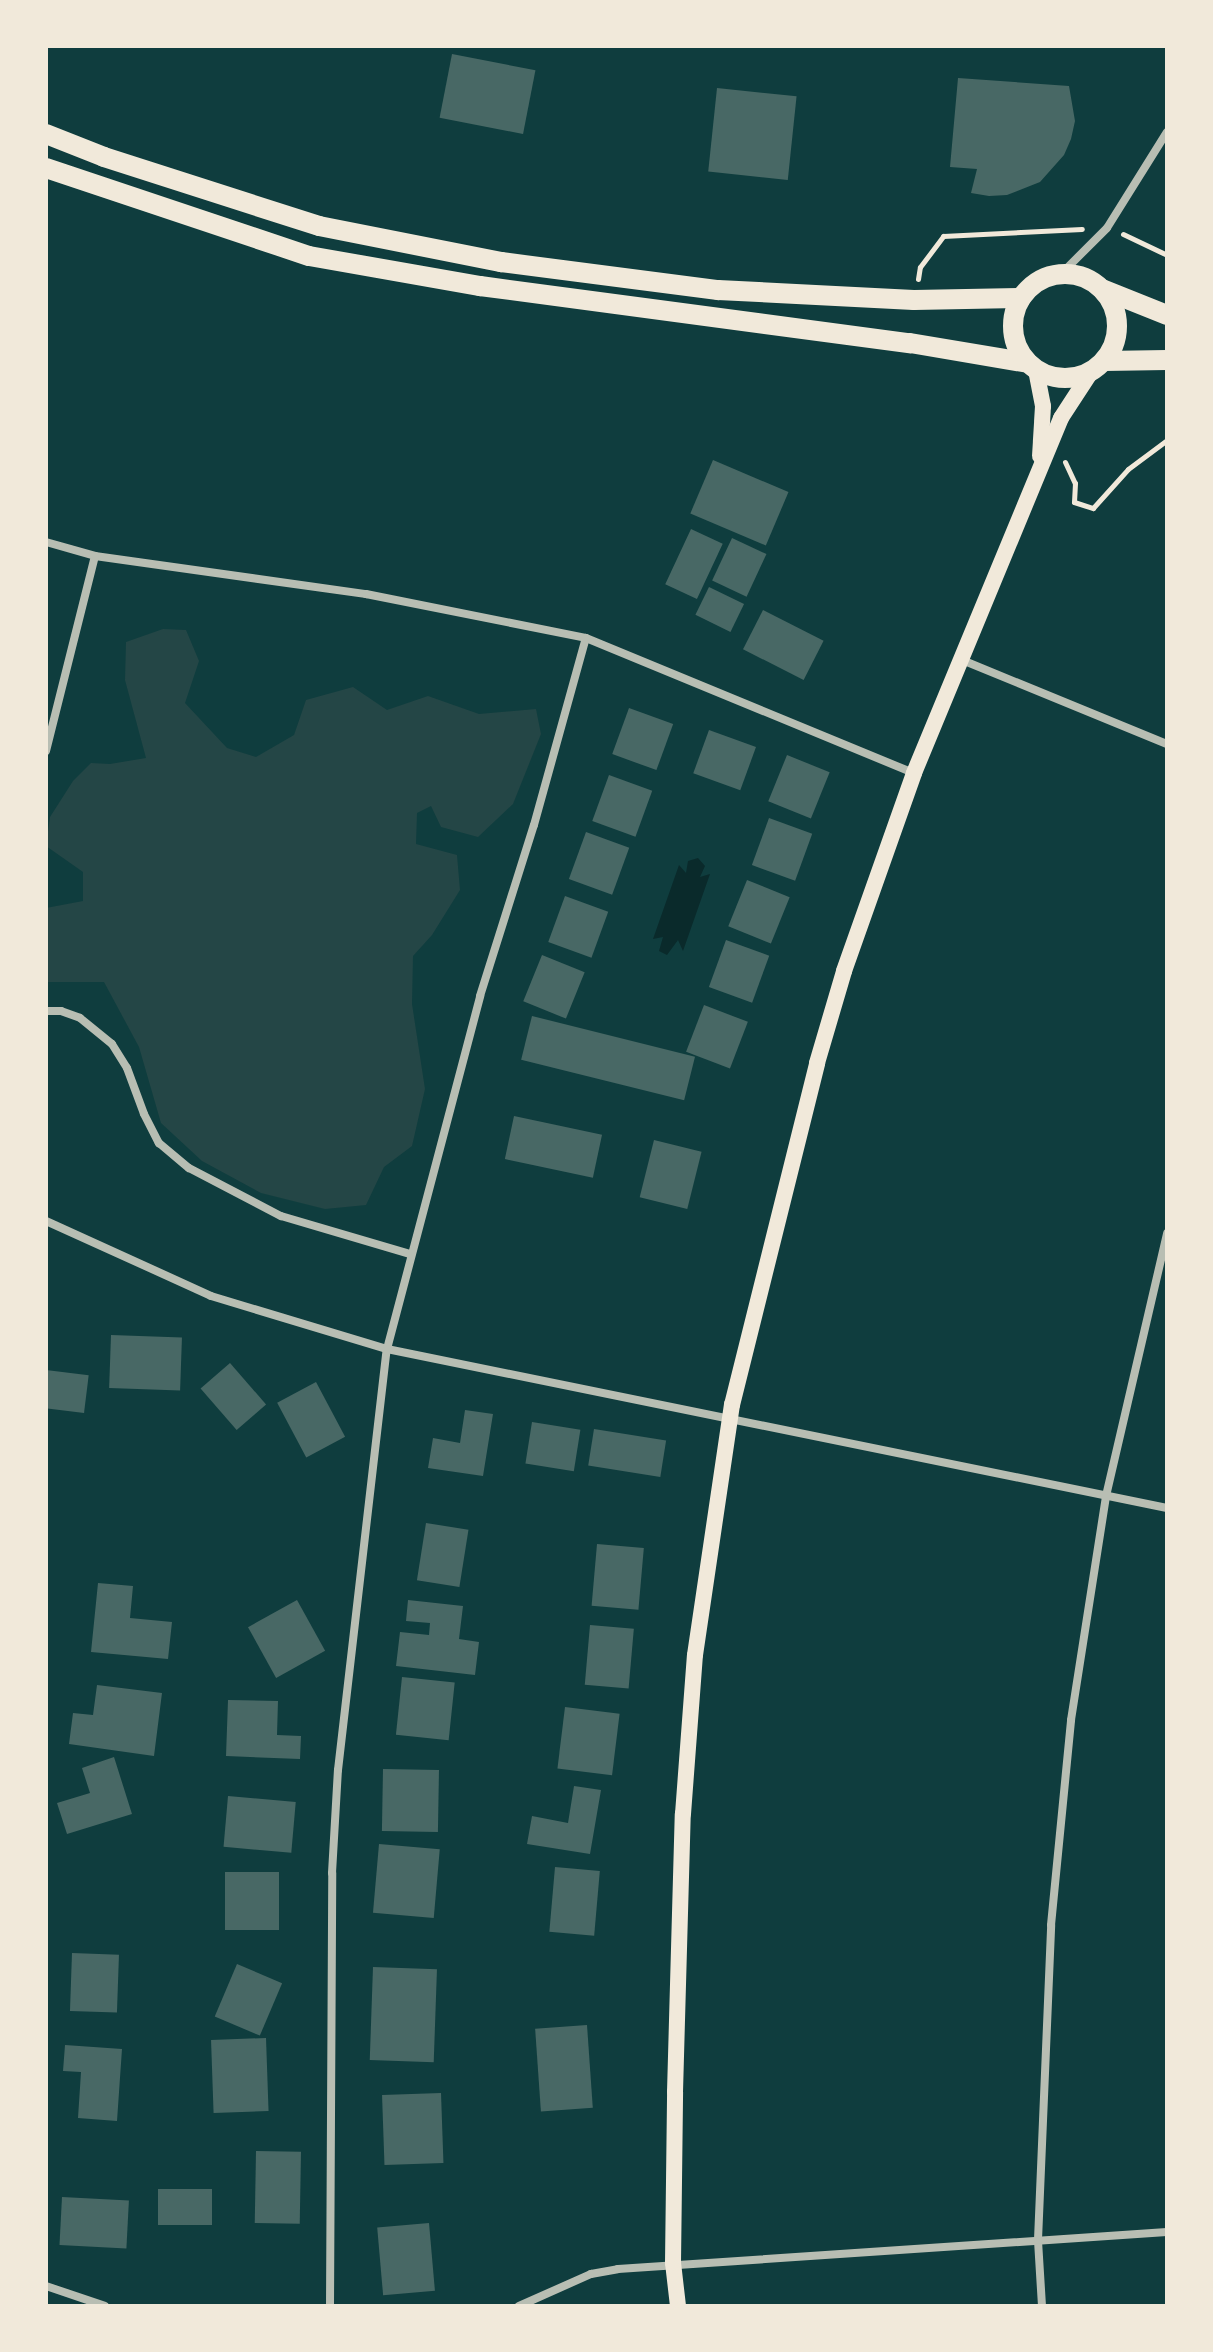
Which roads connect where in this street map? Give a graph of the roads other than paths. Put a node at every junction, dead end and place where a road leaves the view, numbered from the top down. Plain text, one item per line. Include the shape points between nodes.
1 (1167, 132) edge
2 (46, 134) edge
3 (46, 168) edge
4 (1060, 275) junction
5 (1102, 289) junction
6 (1021, 298) junction
7 (1167, 315) edge
8 (1167, 360) edge
9 (1098, 366) junction
10 (1032, 367) junction
11 (1034, 486) junction
12 (46, 542) edge
13 (95, 556) junction
14 (586, 638) junction
15 (962, 660) junction
16 (1167, 744) edge
17 (46, 751) edge
18 (914, 773) junction
19 (46, 1011) edge
20 (46, 1221) edge
21 (1167, 1233) edge
22 (410, 1254) junction
23 (387, 1349) junction
24 (729, 1417) junction
25 (1106, 1496) junction
26 (1167, 1508) edge
27 (1167, 2232) edge
28 (1038, 2240) junction
29 (673, 2263) junction
30 (46, 2286) edge
31 (105, 2306) edge
32 (330, 2306) edge
33 (519, 2306) edge
34 (678, 2306) edge
35 (1042, 2306) edge

1 - 4 street via 1107,228
2 - 6 main road via 319,226 501,262 718,290 914,300
3 - 10 main road via 309,256 480,286 910,343
4 - 5 main road via 1075,275
4 - 6 main road via 1044,278
5 - 7 main road
5 - 9 main road via 1112,302 1117,333
6 - 10 main road via 1013,332
8 - 9 main road
9 - 10 main road via 1063,378
9 - 11 main road via 1073,394
10 - 11 main road via 1043,406
11 - 15 main road
12 - 13 street
13 - 14 street via 366,594
13 - 17 street
14 - 18 street
14 - 22 street
15 - 16 street
15 - 18 main road
18 - 24 main road via 830,1017
19 - 22 street via 80,1018 112,1044 159,1143 189,1168 281,1216
20 - 23 street via 211,1296
21 - 25 street
22 - 23 street
23 - 24 street
23 - 32 street via 338,1770 332,1873
24 - 25 street
24 - 29 main road via 695,1655 683,1814
25 - 26 street
25 - 28 street via 1071,1720 1051,1925
27 - 28 street
28 - 29 street
28 - 35 street
29 - 33 street via 591,2274
29 - 34 main road
30 - 31 street

